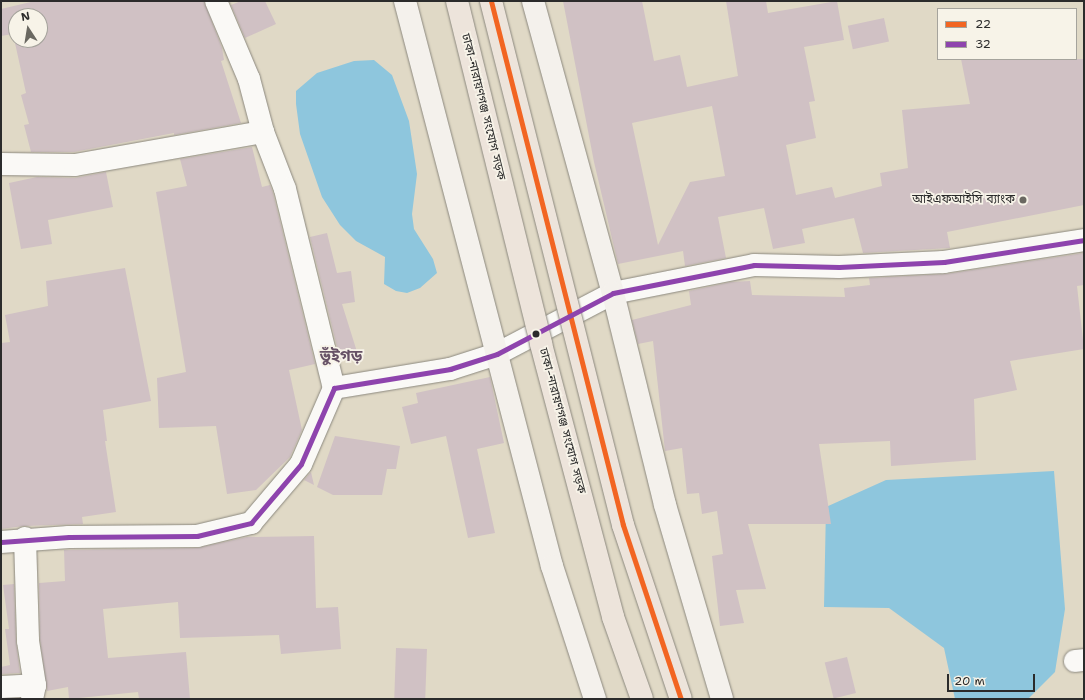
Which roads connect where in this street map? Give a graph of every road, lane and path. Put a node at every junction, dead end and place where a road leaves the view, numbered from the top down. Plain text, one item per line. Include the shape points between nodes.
1 (216, 1) edge
2 (405, 1) edge
3 (457, 1) edge
4 (491, 1) edge
5 (533, 1) edge
6 (263, 132) junction
7 (1, 164) edge
8 (1084, 240) edge
9 (612, 293) junction
10 (497, 354) junction
11 (334, 388) junction
12 (25, 538) junction
13 (1, 542) edge
14 (1, 687) edge
15 (33, 692) edge
16 (595, 699) edge
17 (642, 699) edge
18 (681, 699) edge
19 (722, 699) edge

1 - 6 street via 249,79
2 - 10 street
3 - 17 main road, ঢাকা-নারায়ণগঞ্জ সংযোগ সড়ক, bridge via 541,344 611,609
4 - 18 main road, bridge via 623,525
5 - 9 street
6 - 7 street via 75,165
6 - 11 street via 285,189
8 - 9 street via 944,262 839,267 754,265
9 - 10 street
9 - 19 street via 664,505
10 - 11 street via 450,368
10 - 16 street via 552,566
11 - 12 street via 301,464 251,523 197,536
12 - 13 street
12 - 15 street via 28,641
14 - 15 street

